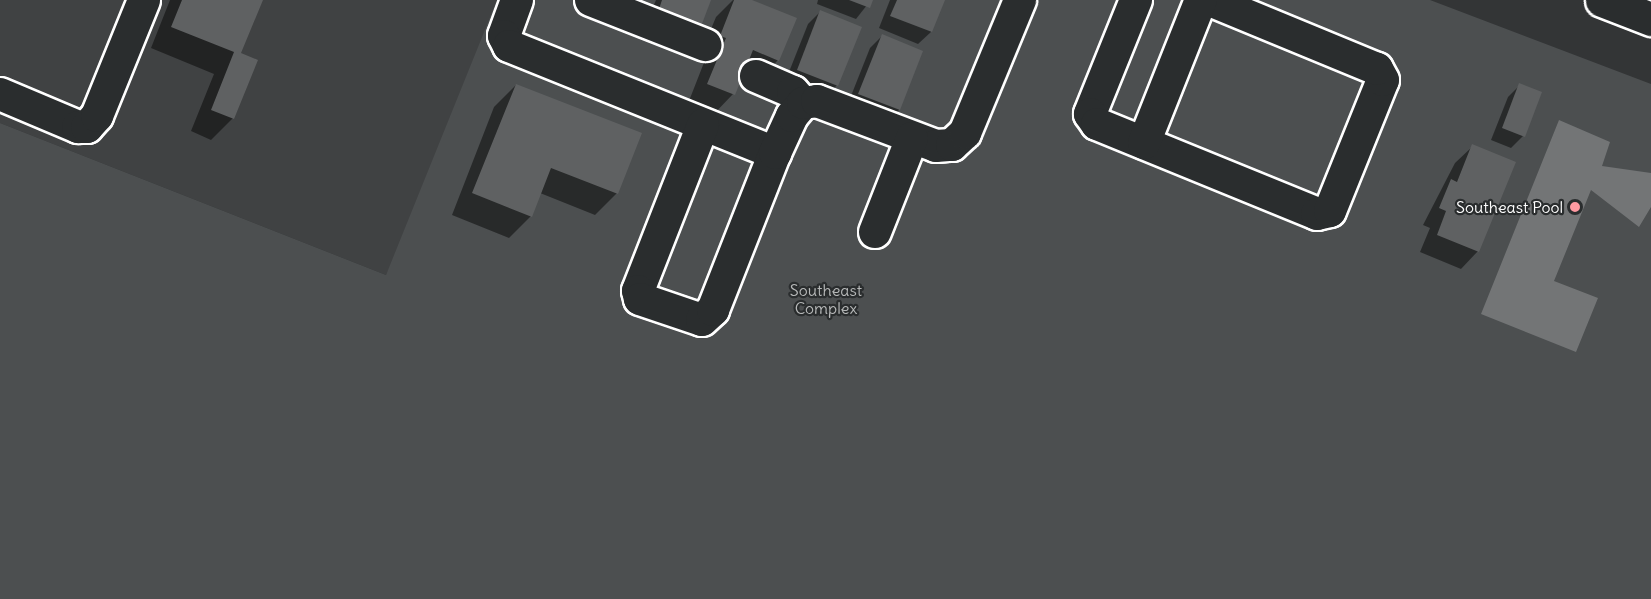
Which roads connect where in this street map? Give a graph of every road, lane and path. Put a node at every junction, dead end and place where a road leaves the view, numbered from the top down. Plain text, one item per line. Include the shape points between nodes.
1 (144, 0) edge
2 (518, 0) edge
3 (591, 0) edge
4 (1020, 0) edge
5 (1136, 0) edge
6 (1201, 0) edge
7 (1210, 0) edge
8 (1602, 0) edge
9 (1651, 19) edge
10 (705, 45) dead end
11 (756, 76) dead end
12 (0, 94) edge
13 (803, 103) junction
14 (703, 125) junction
15 (912, 138) junction
16 (1144, 143) junction
17 (775, 153) junction
18 (875, 232) dead end

1 - 12 lane via 97,116 87,127 78,127
2 - 14 lane via 504,36 509,46
3 - 10 lane
4 - 15 lane via 965,134 952,144 936,146
5 - 16 lane via 1090,114 1097,124
6 - 16 lane
7 - 16 lane via 1377,69 1383,80 1330,211 1317,214
8 - 9 main road
11 - 13 lane via 794,92
13 - 15 lane via 817,101
13 - 17 lane via 792,116
14 - 17 lane
14 - 17 lane via 638,291 640,299 688,318 702,320 714,310
15 - 18 lane

